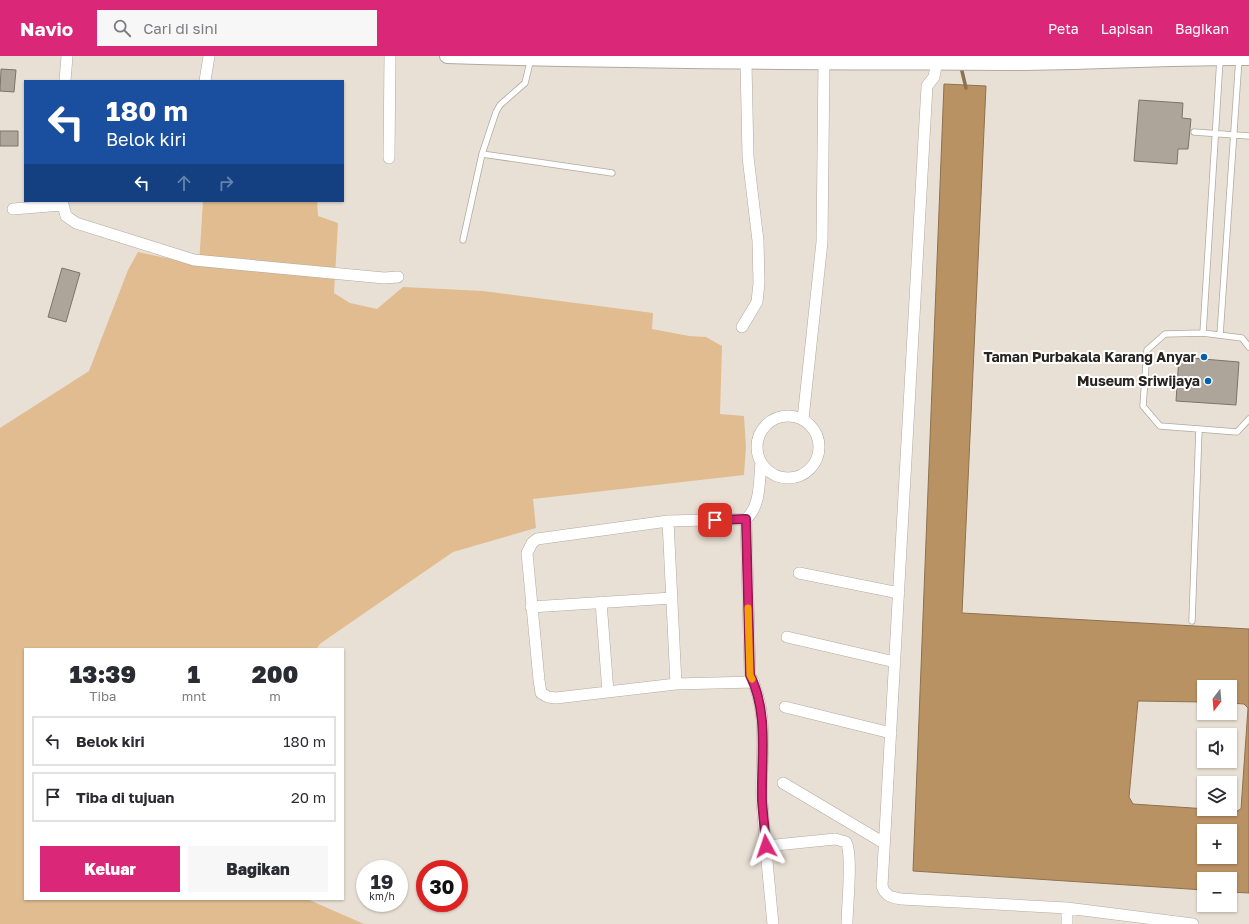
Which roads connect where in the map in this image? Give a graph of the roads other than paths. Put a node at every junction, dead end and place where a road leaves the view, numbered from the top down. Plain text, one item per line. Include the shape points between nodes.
1 (67, 56) edge
2 (209, 56) edge
3 (390, 56) edge
4 (447, 56) edge
5 (531, 57) edge
6 (598, 58) edge
7 (1220, 58) junction
8 (1244, 58) edge
9 (867, 59) edge
10 (939, 61) junction
11 (746, 63) junction
12 (824, 63) junction
13 (65, 80) edge
14 (205, 80) edge
15 (1194, 132) dead end
16 (1216, 134) junction
17 (1234, 135) junction
18 (1249, 136) edge
19 (482, 154) junction
20 (389, 158) dead end
21 (612, 173) dead end
22 (62, 203) edge
23 (14, 209) dead end
24 (463, 240) dead end
25 (398, 277) dead end
26 (742, 327) dead end
27 (1203, 333) junction
28 (1220, 335) junction
29 (1249, 347) edge
30 (803, 418) junction
31 (1249, 419) edge
32 (1199, 429) junction
33 (760, 462) junction
34 (746, 519) junction
35 (668, 521) junction
36 (799, 573) dead end
37 (899, 592) junction
38 (672, 598) junction
39 (601, 602) junction
40 (531, 607) junction
41 (1192, 621) dead end
42 (787, 637) dead end
43 (895, 662) junction
44 (754, 682) junction
45 (676, 684) junction
46 (608, 692) junction
47 (785, 707) dead end
48 (891, 733) junction
49 (783, 783) dead end
50 (884, 843) junction
51 (766, 846) junction
52 (1068, 908) junction
53 (773, 924) edge
54 (847, 924) edge
55 (1067, 924) edge
56 (1192, 924) edge

1 - 13 street
2 - 14 street
3 - 20 street
4 - 5 street
5 - 6 street
5 - 19 lane via 525,83 500,105 496,112
6 - 11 street
7 - 8 street
7 - 10 street via 1012,63
7 - 16 lane
8 - 17 lane
9 - 10 street
9 - 12 street
10 - 37 street via 934,77 927,86
11 - 12 street
11 - 26 street via 748,158 758,241 759,283 757,302
12 - 30 street via 822,242
15 - 16 lane
16 - 17 lane
16 - 27 lane
17 - 18 lane
17 - 28 lane
19 - 21 lane
19 - 24 lane
22 - 23 street
22 - 25 street via 66,216 76,223 194,260 384,278
27 - 28 lane
27 - 32 lane via 1165,334 1147,350 1144,406 1160,426
28 - 29 lane via 1242,338
30 - 33 street via 781,416 762,428 756,445
30 - 33 street via 819,439 818,457 811,468 800,476 782,477 773,474
31 - 32 lane via 1237,432
32 - 41 lane
33 - 34 street via 756,506
34 - 35 street
34 - 44 street via 750,675
35 - 38 street
35 - 40 street via 537,539 527,553
36 - 37 street
37 - 43 street
38 - 39 street
38 - 45 street
39 - 40 street
39 - 46 street
40 - 46 street via 541,693 556,698
42 - 43 street
43 - 48 street
44 - 45 street
44 - 51 street via 762,718 762,800
45 - 46 street
47 - 48 street
48 - 50 street
49 - 50 street
50 - 52 street via 882,886 884,893 892,898
51 - 53 street
51 - 54 street via 835,839 846,842 849,847
52 - 55 street
52 - 56 street

